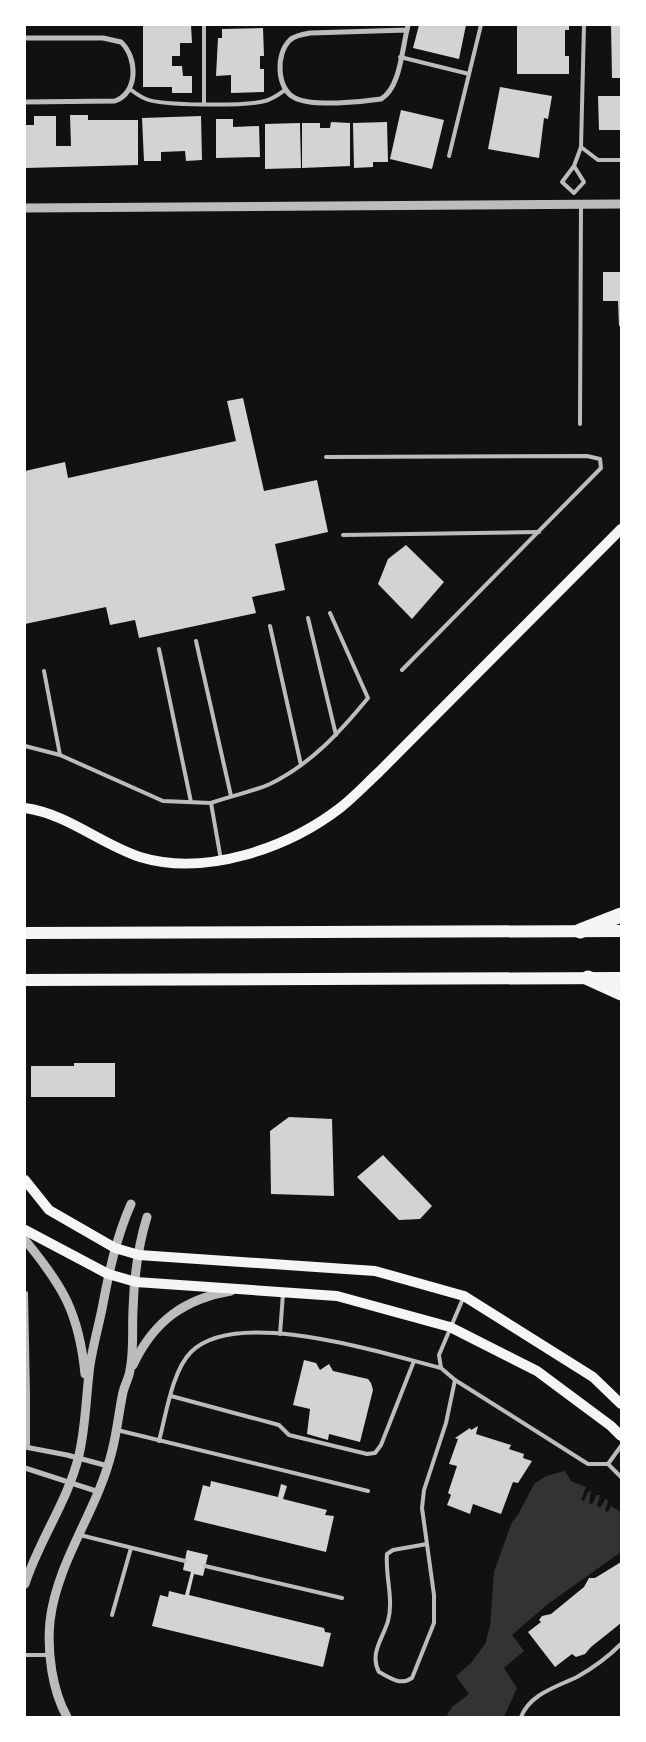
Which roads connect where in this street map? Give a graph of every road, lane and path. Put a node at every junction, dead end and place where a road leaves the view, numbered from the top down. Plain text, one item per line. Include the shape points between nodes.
1 (204, 25) edge
2 (480, 25) edge
3 (584, 25) edge
4 (407, 28) edge
5 (25, 38) edge
6 (400, 57) junction
7 (469, 74) junction
8 (130, 89) junction
9 (285, 90) junction
10 (25, 102) edge
11 (204, 103) junction
12 (581, 147) junction
13 (449, 156) dead end
14 (621, 160) edge
15 (574, 166) junction
16 (574, 194) junction
17 (578, 204) junction
18 (621, 204) edge
19 (25, 208) edge
20 (580, 424) dead end
21 (326, 457) dead end
22 (621, 529) edge
23 (539, 532) junction
24 (343, 535) dead end
25 (330, 613) dead end
26 (308, 618) dead end
27 (270, 626) dead end
28 (196, 641) dead end
29 (159, 649) dead end
30 (402, 670) dead end
31 (44, 671) dead end
32 (336, 736) junction
33 (25, 746) edge
34 (60, 756) junction
35 (301, 765) junction
36 (231, 796) junction
37 (191, 802) junction
38 (211, 802) junction
39 (25, 808) edge
40 (221, 860) junction
41 (621, 915) edge
42 (580, 931) junction
43 (621, 931) edge
44 (25, 933) edge
45 (588, 978) junction
46 (621, 978) edge
47 (25, 980) edge
48 (621, 993) edge
49 (25, 1180) edge
50 (131, 1204) dead end
51 (147, 1216) dead end
52 (25, 1230) edge
53 (25, 1240) edge
54 (115, 1248) junction
55 (139, 1255) junction
56 (108, 1274) junction
57 (136, 1282) junction
58 (244, 1289) junction
59 (283, 1292) junction
60 (26, 1293) edge
61 (464, 1296) junction
62 (450, 1327) junction
63 (280, 1334) junction
64 (414, 1361) junction
65 (441, 1368) junction
66 (130, 1370) junction
67 (455, 1380) junction
68 (26, 1395) edge
69 (88, 1395) junction
70 (171, 1396) junction
71 (621, 1404) edge
72 (117, 1430) junction
73 (621, 1436) edge
74 (159, 1440) junction
75 (621, 1446) edge
76 (26, 1448) edge
77 (78, 1458) junction
78 (608, 1464) junction
79 (108, 1466) junction
80 (25, 1468) edge
81 (621, 1477) edge
82 (69, 1482) junction
83 (368, 1491) dead end
84 (99, 1492) junction
85 (80, 1535) junction
86 (427, 1544) junction
87 (131, 1548) junction
88 (185, 1561) dead end
89 (205, 1566) dead end
90 (25, 1584) edge
91 (342, 1598) dead end
92 (112, 1615) dead end
93 (621, 1644) edge
94 (25, 1655) edge
95 (49, 1655) junction
96 (67, 1717) edge
97 (521, 1717) edge

1 - 11 lane
2 - 7 lane
3 - 12 lane
4 - 6 street
4 - 9 street via 300,34 291,39 282,51 281,79
5 - 8 street via 102,38 121,42 131,55 133,76
6 - 7 lane
6 - 9 street via 395,80 381,99 309,102 293,98
7 - 13 lane
8 - 10 street via 123,98 114,101
8 - 11 lane via 162,103
9 - 11 lane via 263,101
12 - 14 lane via 598,160
12 - 15 lane
15 - 16 lane via 584,182
15 - 16 lane via 562,182
16 - 17 lane
17 - 18 street
17 - 19 street
17 - 20 lane
21 - 23 lane via 587,456 600,459 601,468
22 - 40 main road via 340,808 272,845
23 - 24 lane
23 - 30 lane
25 - 32 lane via 368,698
26 - 32 lane
27 - 35 lane
28 - 36 lane
29 - 37 lane
31 - 34 lane
32 - 35 lane
33 - 34 lane
34 - 37 lane via 163,801
35 - 36 lane via 270,784
36 - 38 lane
37 - 38 lane
38 - 40 lane
39 - 40 main road via 55,815 139,856 176,863
41 - 42 highway
42 - 43 main road
42 - 44 main road
45 - 46 main road
45 - 47 main road
45 - 48 highway
49 - 54 main road via 49,1210
50 - 54 street
51 - 55 street
52 - 56 main road
53 - 69 street via 70,1303 83,1354
54 - 55 main road
54 - 56 street
55 - 57 street
55 - 61 main road via 375,1271
56 - 57 main road
56 - 69 street via 90,1365
57 - 58 main road
57 - 66 street
58 - 59 main road
58 - 66 street via 208,1295 175,1312 158,1326 140,1349
59 - 62 main road via 336,1296
59 - 63 lane
60 - 68 lane
61 - 62 lane
61 - 71 main road via 593,1377
62 - 65 lane via 439,1355
62 - 73 main road via 537,1372
63 - 64 lane via 307,1336
63 - 70 lane via 238,1334 212,1340 191,1351 178,1369
64 - 65 lane
64 - 70 lane via 381,1446 375,1453 367,1454 289,1435 279,1425
65 - 67 lane
66 - 72 street
67 - 78 lane via 588,1464
67 - 86 lane via 446,1423 424,1490 422,1508
68 - 76 lane
69 - 77 street
70 - 74 lane
72 - 74 lane
72 - 79 street
74 - 83 lane
75 - 78 lane
76 - 77 street
77 - 79 street
77 - 82 street
78 - 81 lane
79 - 84 street
80 - 82 street
82 - 84 street
82 - 90 street
84 - 85 street
85 - 87 lane
85 - 95 street via 55,1594
86 - 86 lane via 434,1623 412,1678 399,1682 379,1672 375,1655 388,1620 388,1554 393,1550
87 - 88 lane
87 - 92 lane
89 - 91 lane
93 - 97 lane via 596,1666 550,1688 530,1702
94 - 95 lane
95 - 96 street

